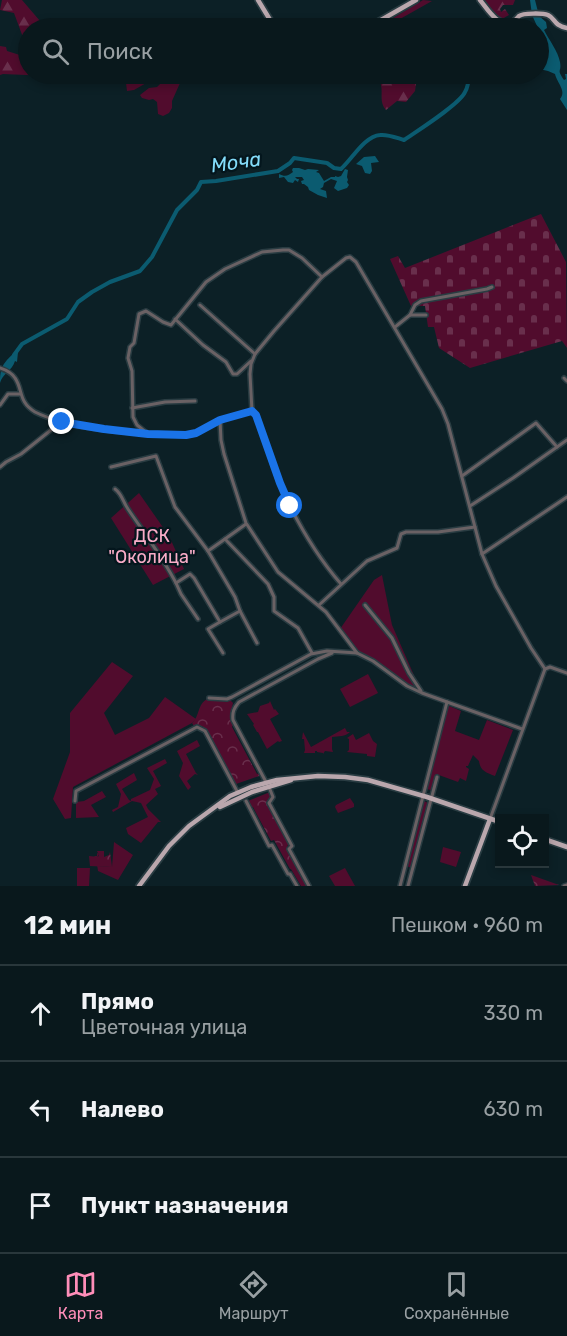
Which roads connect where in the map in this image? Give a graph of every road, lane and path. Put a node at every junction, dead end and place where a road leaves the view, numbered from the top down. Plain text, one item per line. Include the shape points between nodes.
1 (258, 0) edge
2 (416, 0) edge
3 (480, 0) edge
4 (269, 18) edge
5 (384, 18) edge
6 (494, 18) edge
7 (517, 18) edge
8 (567, 28) edge
9 (322, 278) junction
10 (492, 287) dead end
11 (200, 305) dead end
12 (410, 315) junction
13 (426, 315) dead end
14 (175, 320) junction
15 (395, 327) junction
16 (255, 354) junction
17 (253, 360) junction
18 (0, 368) edge
19 (20, 394) junction
20 (195, 401) dead end
21 (0, 405) edge
22 (132, 408) junction
23 (252, 411) junction
24 (220, 420) junction
25 (62, 422) junction
26 (148, 434) junction
27 (567, 440) edge
28 (556, 447) junction
29 (0, 467) edge
30 (111, 467) dead end
31 (462, 476) junction
32 (115, 489) dead end
33 (567, 496) edge
34 (470, 506) junction
35 (246, 523) junction
36 (475, 527) junction
37 (225, 539) junction
38 (208, 551) junction
39 (483, 554) junction
40 (176, 583) junction
41 (341, 584) junction
42 (319, 605) junction
43 (365, 605) dead end
44 (240, 611) junction
45 (198, 619) dead end
46 (220, 622) junction
47 (257, 643) dead end
48 (335, 652) junction
49 (223, 653) dead end
50 (357, 653) junction
51 (312, 654) junction
52 (545, 669) junction
53 (567, 672) edge
54 (422, 693) junction
55 (209, 698) dead end
56 (440, 699) junction
57 (447, 702) junction
58 (445, 709) junction
59 (522, 729) junction
60 (437, 777) dead end
61 (268, 784) junction
62 (238, 793) junction
63 (423, 796) junction
64 (431, 798) junction
65 (231, 799) junction
66 (75, 801) dead end
67 (246, 801) dead end
68 (497, 814) edge
69 (495, 821) edge
70 (549, 841) edge
71 (567, 847) edge
72 (405, 867) junction
73 (412, 869) junction
74 (140, 886) edge
75 (297, 886) edge
76 (309, 886) edge
77 (400, 886) edge
78 (408, 886) edge
79 (465, 886) edge

1 - 4 main road
2 - 5 main road
3 - 6 main road
7 - 8 main road via 524,14 546,15 558,26
9 - 14 street via 289,250 262,252 206,282
9 - 15 street via 350,257
9 - 16 street
10 - 12 street via 421,301
11 - 16 street
12 - 13 street
12 - 15 street
14 - 17 street via 226,362 233,374
14 - 22 street via 170,325 146,311 139,314 134,343 128,353
15 - 31 street via 442,409
16 - 17 street
17 - 23 street
18 - 19 street via 16,379
19 - 21 street via 8,394
19 - 25 street via 34,411
20 - 22 street
22 - 26 street via 135,423
23 - 24 street
23 - 41 street via 286,497
24 - 26 street via 186,435
24 - 35 street via 224,453
25 - 26 street
25 - 29 street
27 - 28 street
28 - 31 street via 536,423
28 - 34 street
30 - 38 street via 156,456 175,507
31 - 34 street
32 - 40 street
33 - 39 street
34 - 36 street
35 - 37 street
35 - 42 street via 278,572
36 - 39 street
36 - 41 street via 401,534 397,548 367,561
37 - 38 street
37 - 51 street via 268,584 274,597 274,611 298,627
38 - 44 street
39 - 52 street via 496,586
40 - 45 street
40 - 46 street via 190,574
41 - 42 street
42 - 50 street
43 - 54 street via 392,638
44 - 46 street
44 - 47 street
46 - 49 street via 208,629
48 - 50 street
48 - 51 street
48 - 61 street via 234,707 233,720
50 - 54 street
51 - 55 street via 232,697
52 - 53 street
52 - 59 street
54 - 56 street
56 - 57 street
56 - 58 street
57 - 58 street
57 - 59 street
58 - 63 street
59 - 68 street
60 - 64 street
61 - 62 main road
61 - 63 main road via 334,776
61 - 65 main road
61 - 76 street via 273,797 269,803
62 - 65 main road
62 - 66 street via 205,730 197,727 76,791
63 - 64 main road
63 - 72 street
64 - 69 main road
64 - 73 street
65 - 74 main road via 185,830
67 - 75 street via 269,846 272,845
69 - 79 main road via 487,826
70 - 71 main road
72 - 73 street
72 - 77 street
73 - 78 street

